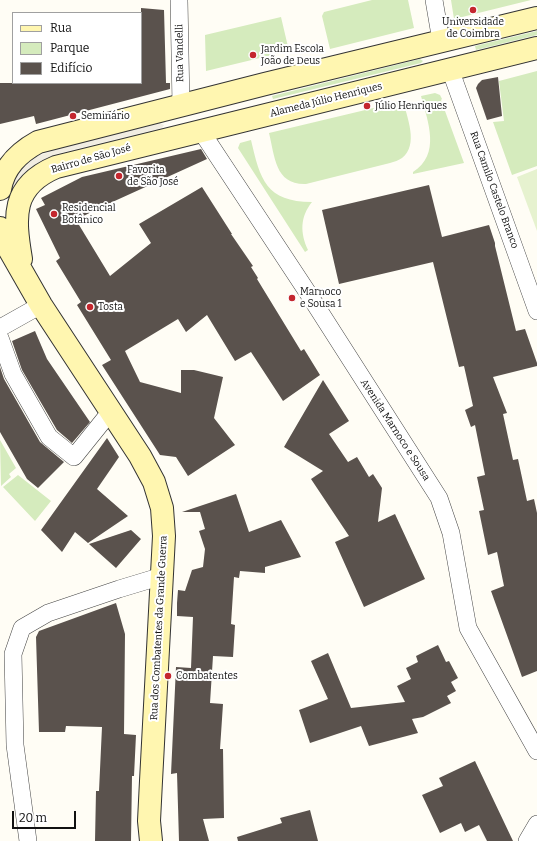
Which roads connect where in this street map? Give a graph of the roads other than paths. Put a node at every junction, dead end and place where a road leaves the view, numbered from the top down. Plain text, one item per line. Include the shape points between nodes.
1 (179, 0) edge
2 (434, 0) edge
3 (537, 18) edge
4 (441, 41) junction
5 (537, 48) edge
6 (450, 69) junction
7 (182, 105) junction
8 (202, 131) junction
9 (0, 189) edge
10 (0, 228) edge
11 (24, 276) junction
12 (41, 306) junction
13 (537, 311) edge
14 (0, 328) edge
15 (0, 338) edge
16 (111, 411) junction
17 (162, 576) junction
18 (537, 751) edge
19 (537, 824) edge
20 (28, 841) edge
21 (151, 841) edge
22 (527, 841) edge

1 - 7 street, Rua Vandelli
2 - 4 street
3 - 4 main road
4 - 6 main road
4 - 7 main road
5 - 6 main road, Alameda Júlio Henriques
6 - 8 main road, Alameda Júlio Henriques
6 - 13 street, Rua Camilo Castelo Branco
7 - 8 main road
7 - 9 main road via 38,142 13,160 6,170
8 - 11 main road, Bairro de São José via 76,161 56,167 37,177 28,186 18,210 17,232
8 - 18 street, Avenida Marnoco e Sousa via 438,498 451,533 468,628
10 - 11 main road, Bairro de São José via 1,235
11 - 12 main road, Bairro de São José
12 - 14 street
12 - 16 main road, Rua dos Combatentes da Grande Guerra
15 - 16 street via 13,374 48,437 74,457
16 - 17 main road, Rua dos Combatentes da Grande Guerra via 154,482 162,508
17 - 20 street via 48,613 22,628 13,654 15,745
17 - 21 main road, Rua dos Combatentes da Grande Guerra via 150,781
19 - 22 street

